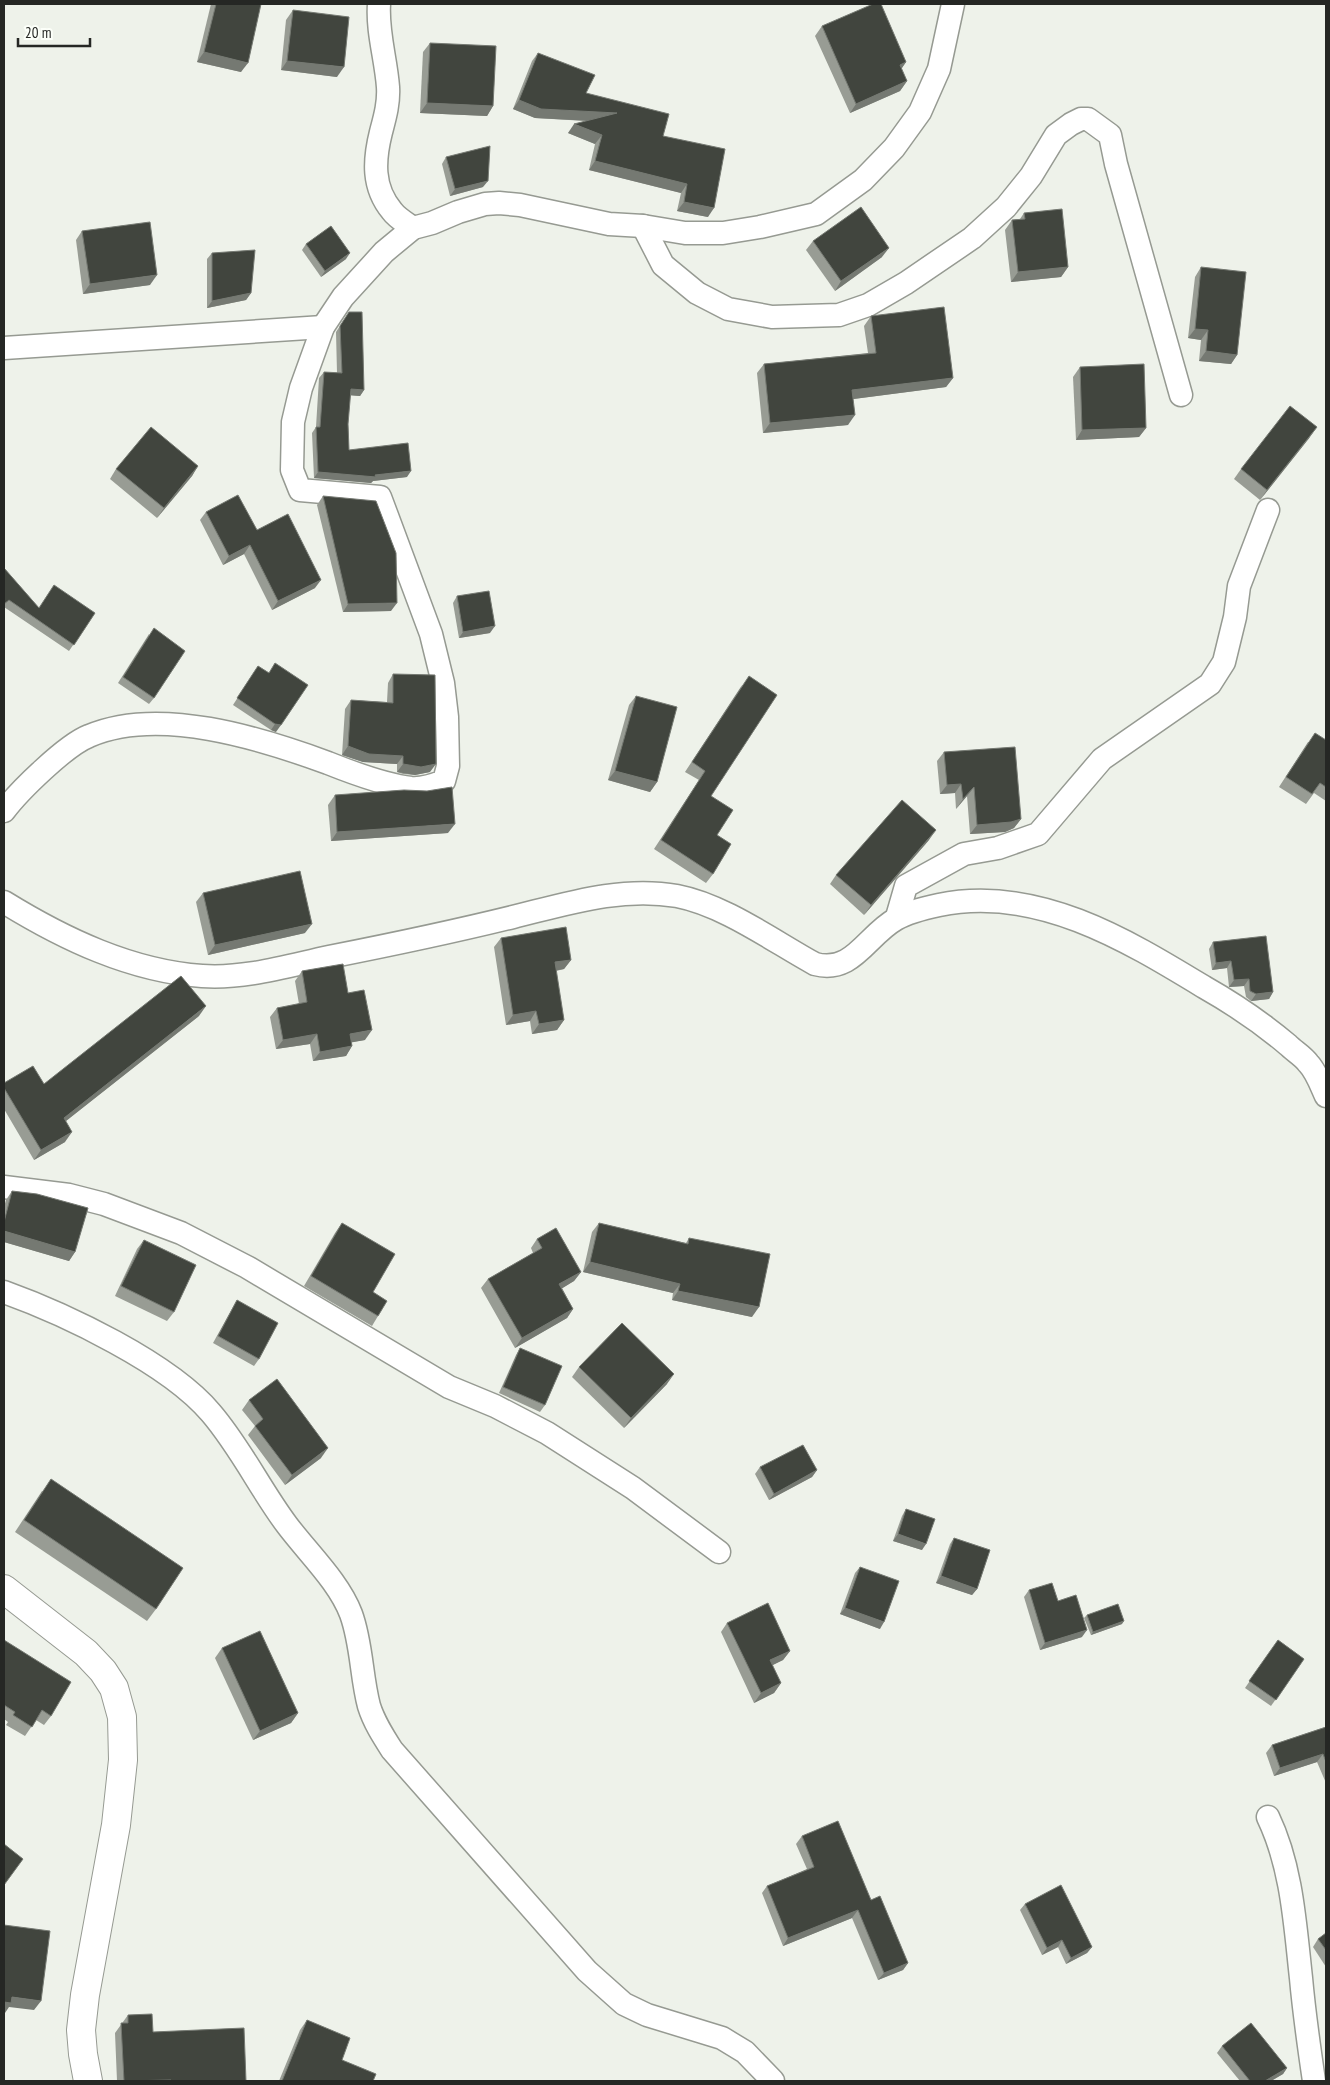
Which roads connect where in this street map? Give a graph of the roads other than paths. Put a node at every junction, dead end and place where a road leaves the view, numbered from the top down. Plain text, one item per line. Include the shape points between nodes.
1 (379, 4) edge
2 (953, 4) edge
3 (643, 226) junction
4 (413, 228) junction
5 (323, 327) junction
6 (4, 348) edge
7 (1181, 395) dead end
8 (1268, 510) dead end
9 (4, 810) edge
10 (4, 902) edge
11 (897, 918) junction
12 (1326, 1096) edge
13 (4, 1187) edge
14 (4, 1292) edge
15 (719, 1552) dead end
16 (4, 1589) edge
17 (1268, 1816) dead end
18 (764, 2077) edge
19 (88, 2081) edge
20 (1314, 2081) edge

1 - 4 street via 388,88 387,109 376,156 376,180 392,212
2 - 3 street via 939,69 920,112 894,148 863,180 816,214 723,233 685,233
3 - 4 street via 609,224 520,205 485,204
3 - 7 street via 664,265 697,293 728,309 772,317 839,315 868,304 906,283 972,238 1023,187 1056,135 1081,119 1088,119 1110,135
4 - 5 street via 384,252 343,297
5 - 6 street
5 - 9 street via 301,388 293,422 292,470 300,490 380,497 430,634 443,683 448,716 448,766 444,782 412,788 241,735 168,724 134,726 88,736 62,753
8 - 11 street via 1239,586 1224,662 1210,684 1102,759 1038,834 998,848 964,854 906,886
10 - 11 street via 42,925 113,956 164,970 218,977 252,974 562,904 626,893 678,896 693,901 732,917 815,964 826,967 846,961
11 - 12 street via 941,905 993,902 1038,908 1086,922 1161,961 1260,1022 1309,1063
13 - 15 street via 69,1195 104,1204 181,1233 247,1267 449,1387 547,1433 632,1488
14 - 18 street via 81,1325 141,1358 161,1370 210,1412 288,1526 343,1596 357,1632 370,1707 378,1729 392,1750 580,1964 624,2004 647,2015 722,2038 745,2052
16 - 19 street via 86,1653 102,1670 114,1688 122,1717 123,1760 115,1833 81,2030
17 - 20 street via 1286,1871 1297,1926

